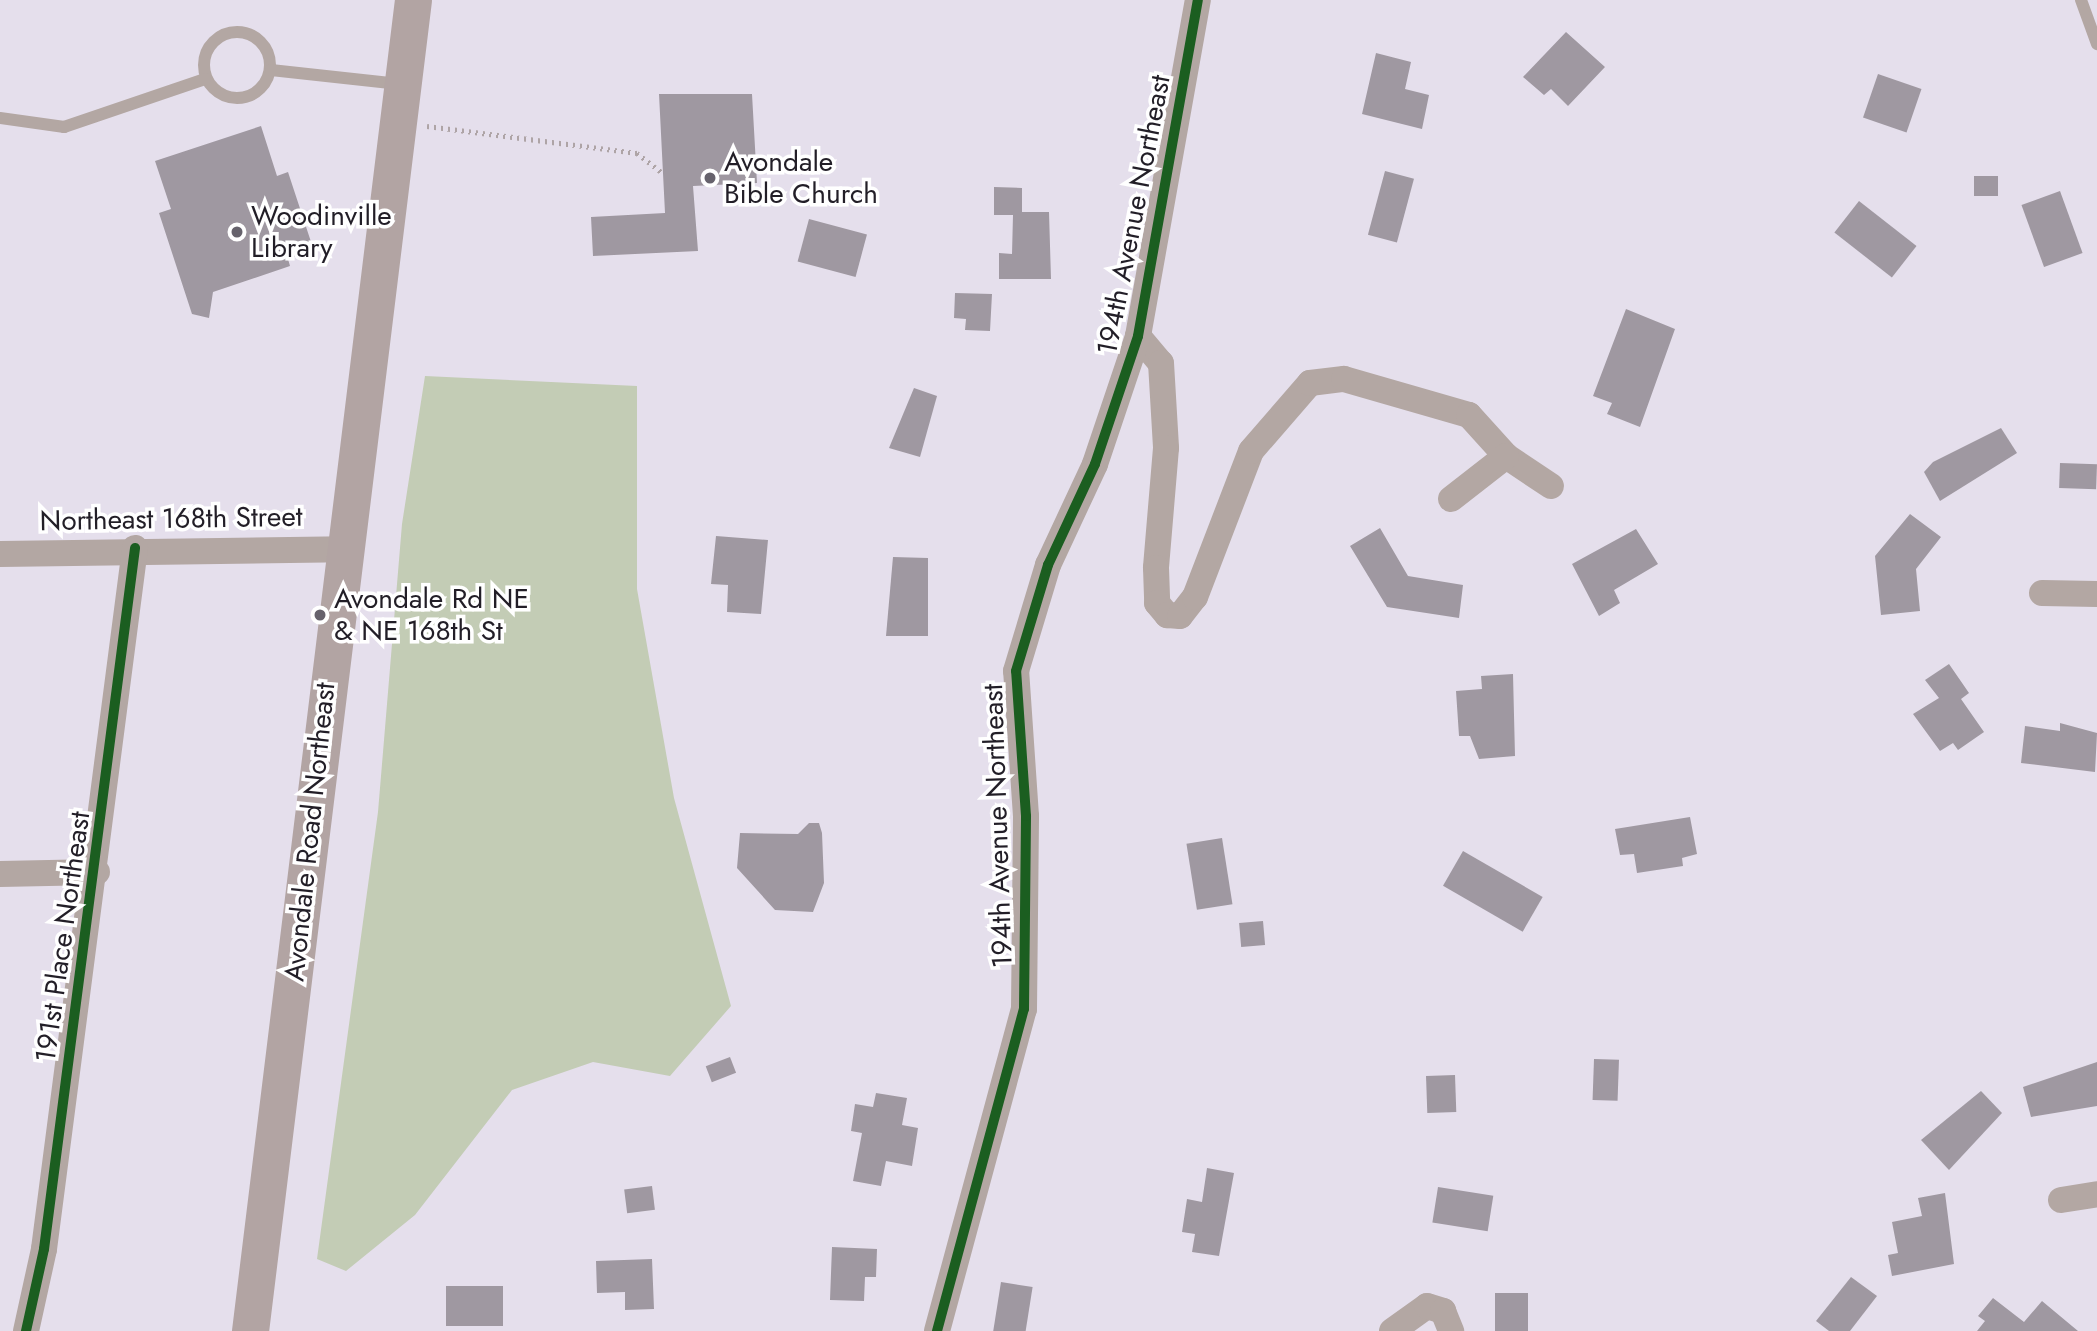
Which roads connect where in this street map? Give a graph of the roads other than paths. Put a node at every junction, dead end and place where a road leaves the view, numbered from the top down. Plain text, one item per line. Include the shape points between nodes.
1 (413, 0) edge
2 (1198, 0) edge
3 (2081, 0) edge
4 (2097, 44) edge
5 (271, 70) junction
6 (205, 79) junction
7 (403, 84) junction
8 (0, 118) edge
9 (1138, 336) junction
10 (1506, 456) junction
11 (1550, 486) dead end
12 (1451, 499) dead end
13 (135, 548) junction
14 (343, 549) junction
15 (0, 554) edge
16 (2042, 593) dead end
17 (2097, 594) edge
18 (97, 872) junction
19 (0, 874) edge
20 (2097, 1194) edge
21 (2061, 1199) dead end
22 (26, 1331) edge
23 (250, 1331) edge
24 (937, 1331) edge
25 (1392, 1331) edge
26 (1451, 1331) edge

1 - 7 main road, Avondale Road Northeast
2 - 9 street, 194th Avenue Northeast
3 - 4 lane
5 - 6 lane via 264,85 246,97 228,97
5 - 6 lane via 257,37 230,32 210,46
5 - 7 lane
6 - 8 lane via 64,127
7 - 14 main road, Avondale Road Northeast
9 - 10 street via 1161,363 1166,447 1156,568 1157,603 1167,615 1180,616 1195,597 1251,451 1310,383 1344,379 1421,396 1469,415
9 - 24 street, 194th Avenue Northeast via 1098,454 1048,565 1016,671 1026,816 1024,1009
10 - 11 street
10 - 12 street
13 - 14 street, Northeast 168th Street
13 - 15 street, Northeast 168th Street
13 - 18 street, 191st Place Northeast
14 - 23 main road, Avondale Road Northeast
16 - 17 street
18 - 19 street
18 - 22 street, 191st Place Northeast via 44,1249
20 - 21 street
25 - 26 street via 1427,1306 1443,1311

